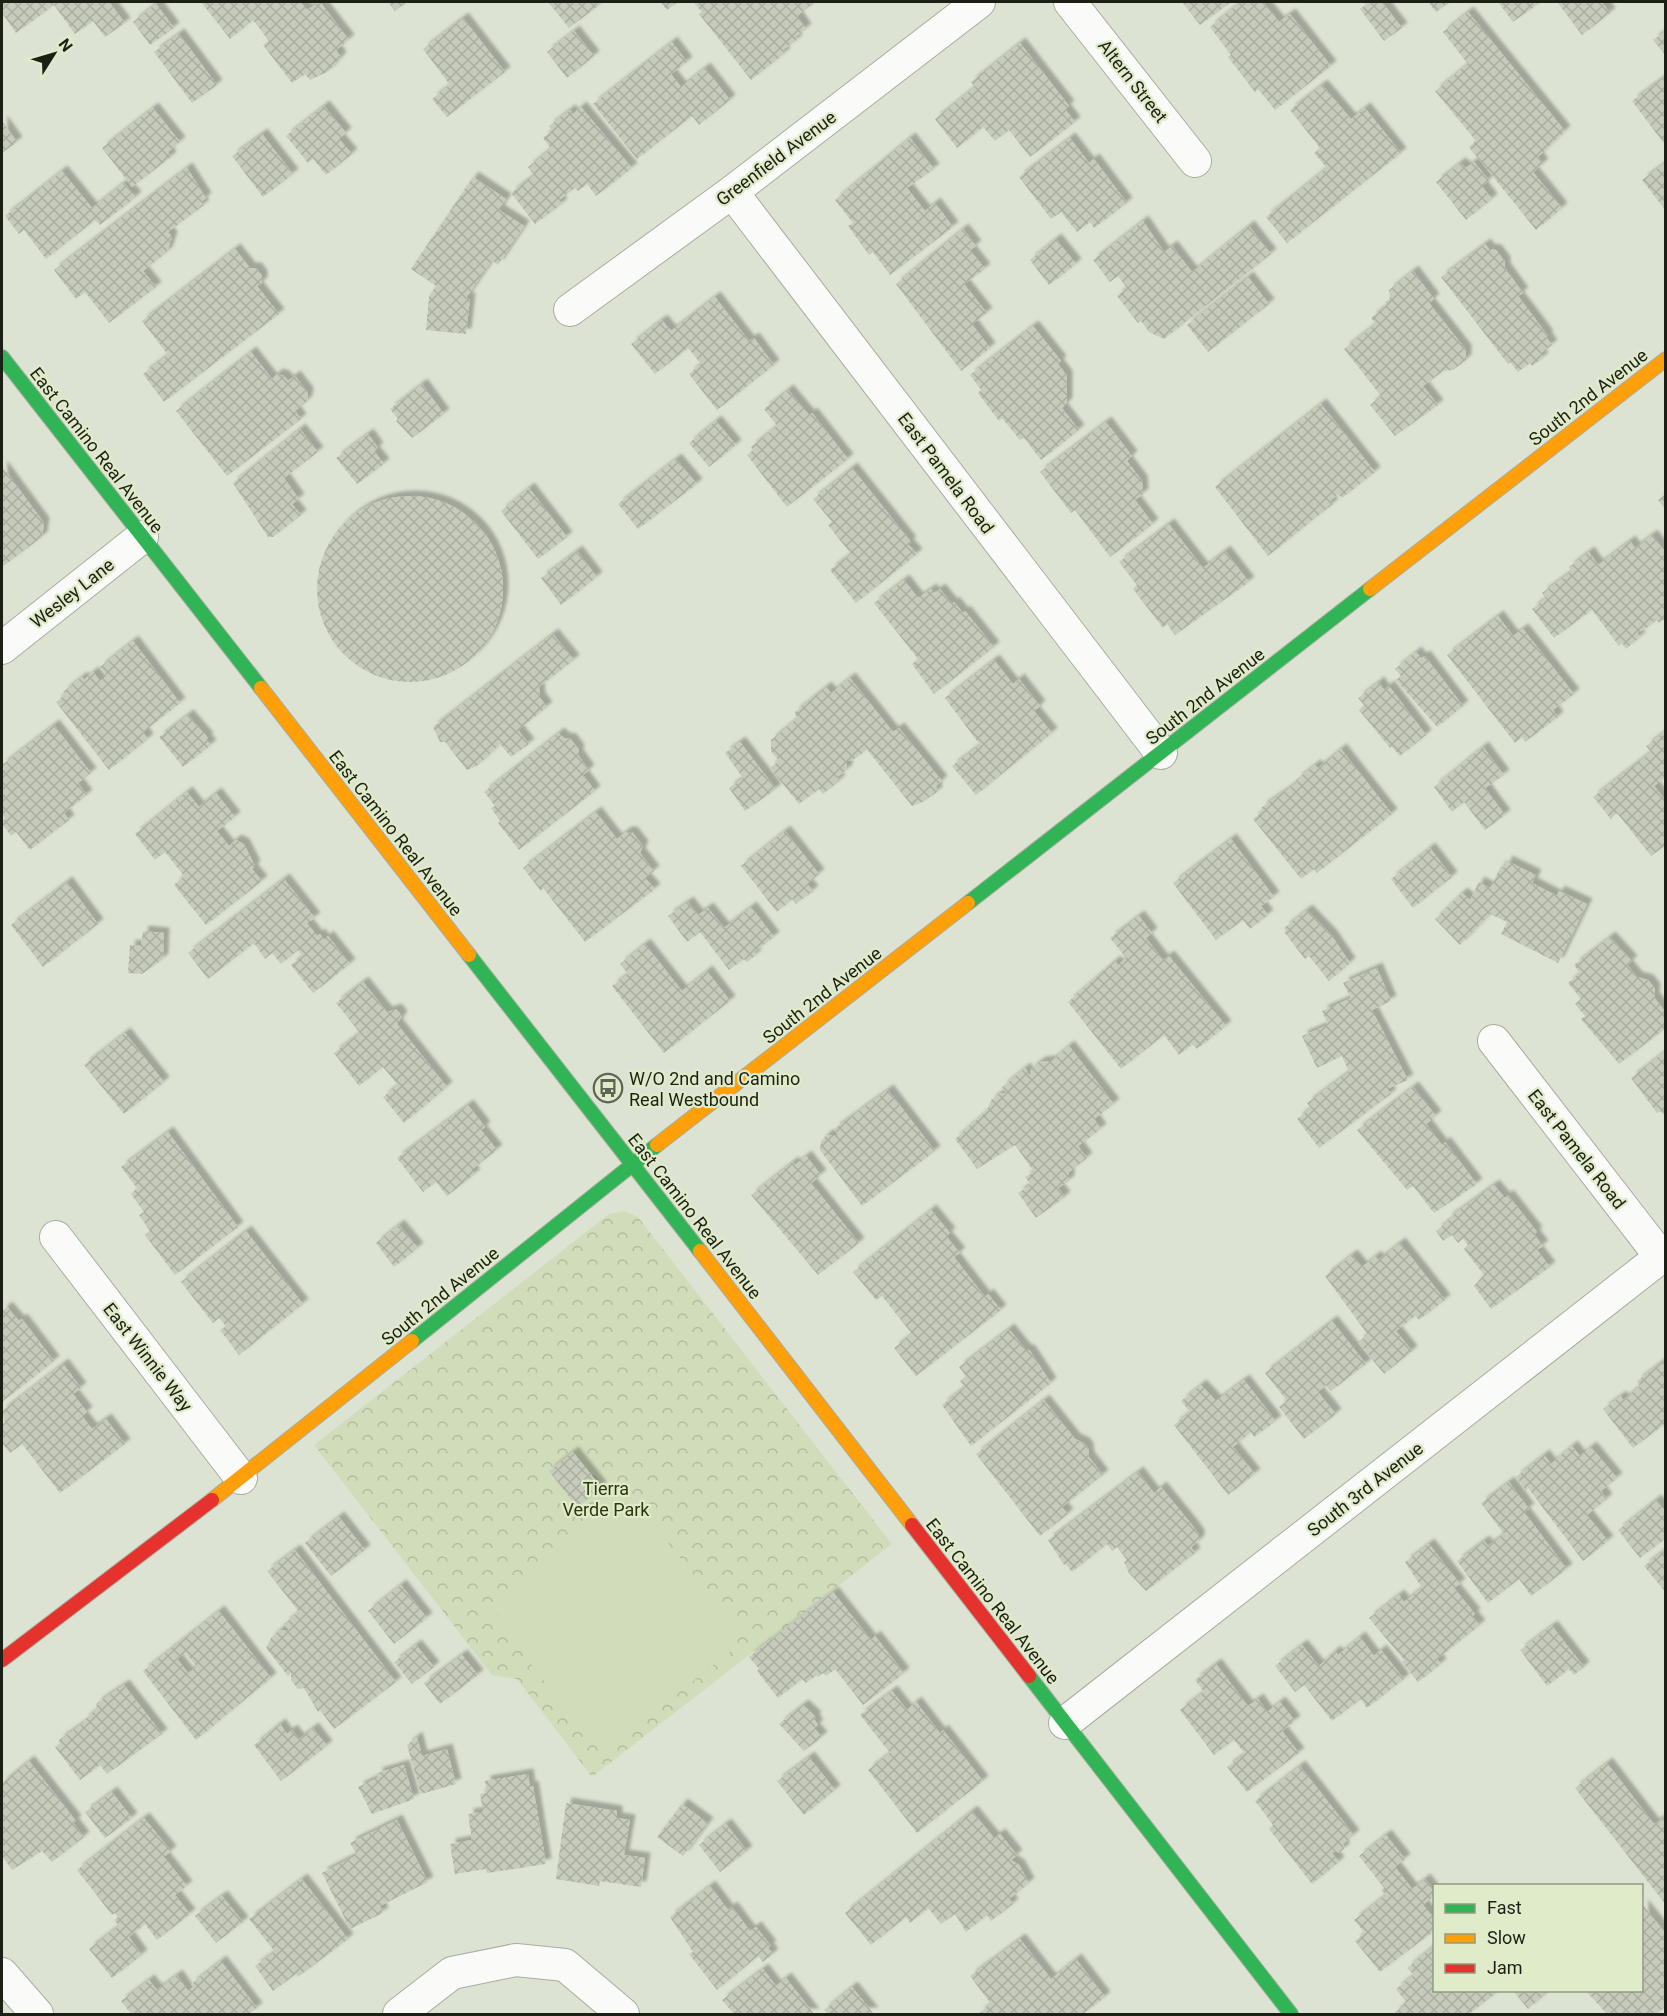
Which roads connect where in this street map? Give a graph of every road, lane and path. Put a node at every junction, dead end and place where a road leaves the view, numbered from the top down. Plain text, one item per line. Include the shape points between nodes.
1 (979, 2) edge
2 (1070, 2) edge
3 (1195, 161) dead end
4 (732, 192) junction
5 (570, 310) dead end
6 (2, 357) edge
7 (1665, 360) edge
8 (142, 537) junction
9 (2, 648) edge
10 (1161, 753) junction
11 (1494, 1041) dead end
12 (632, 1164) junction
13 (56, 1237) dead end
14 (1663, 1255) edge
15 (241, 1478) junction
16 (2, 1660) edge
17 (1065, 1724) junction
18 (2, 1974) edge
19 (37, 2014) edge
20 (399, 2014) edge
21 (623, 2014) edge
22 (1291, 2014) edge

1 - 4 street, Greenfield Avenue
2 - 3 street, Altern Street
4 - 5 street, Greenfield Avenue
4 - 10 street, East Pamela Road
6 - 8 street, East Camino Real Avenue
7 - 10 street, South 2nd Avenue
8 - 9 street, Wesley Lane
8 - 12 street, East Camino Real Avenue
10 - 12 street, South 2nd Avenue
11 - 14 street, East Pamela Road
12 - 15 street, South 2nd Avenue
12 - 17 street, East Camino Real Avenue
13 - 15 street, East Winnie Way
14 - 17 street, South 3rd Avenue
15 - 16 street, South 2nd Avenue
17 - 22 street, East Camino Real Avenue
18 - 19 street
20 - 21 street via 452,1973 516,1960 565,1965

